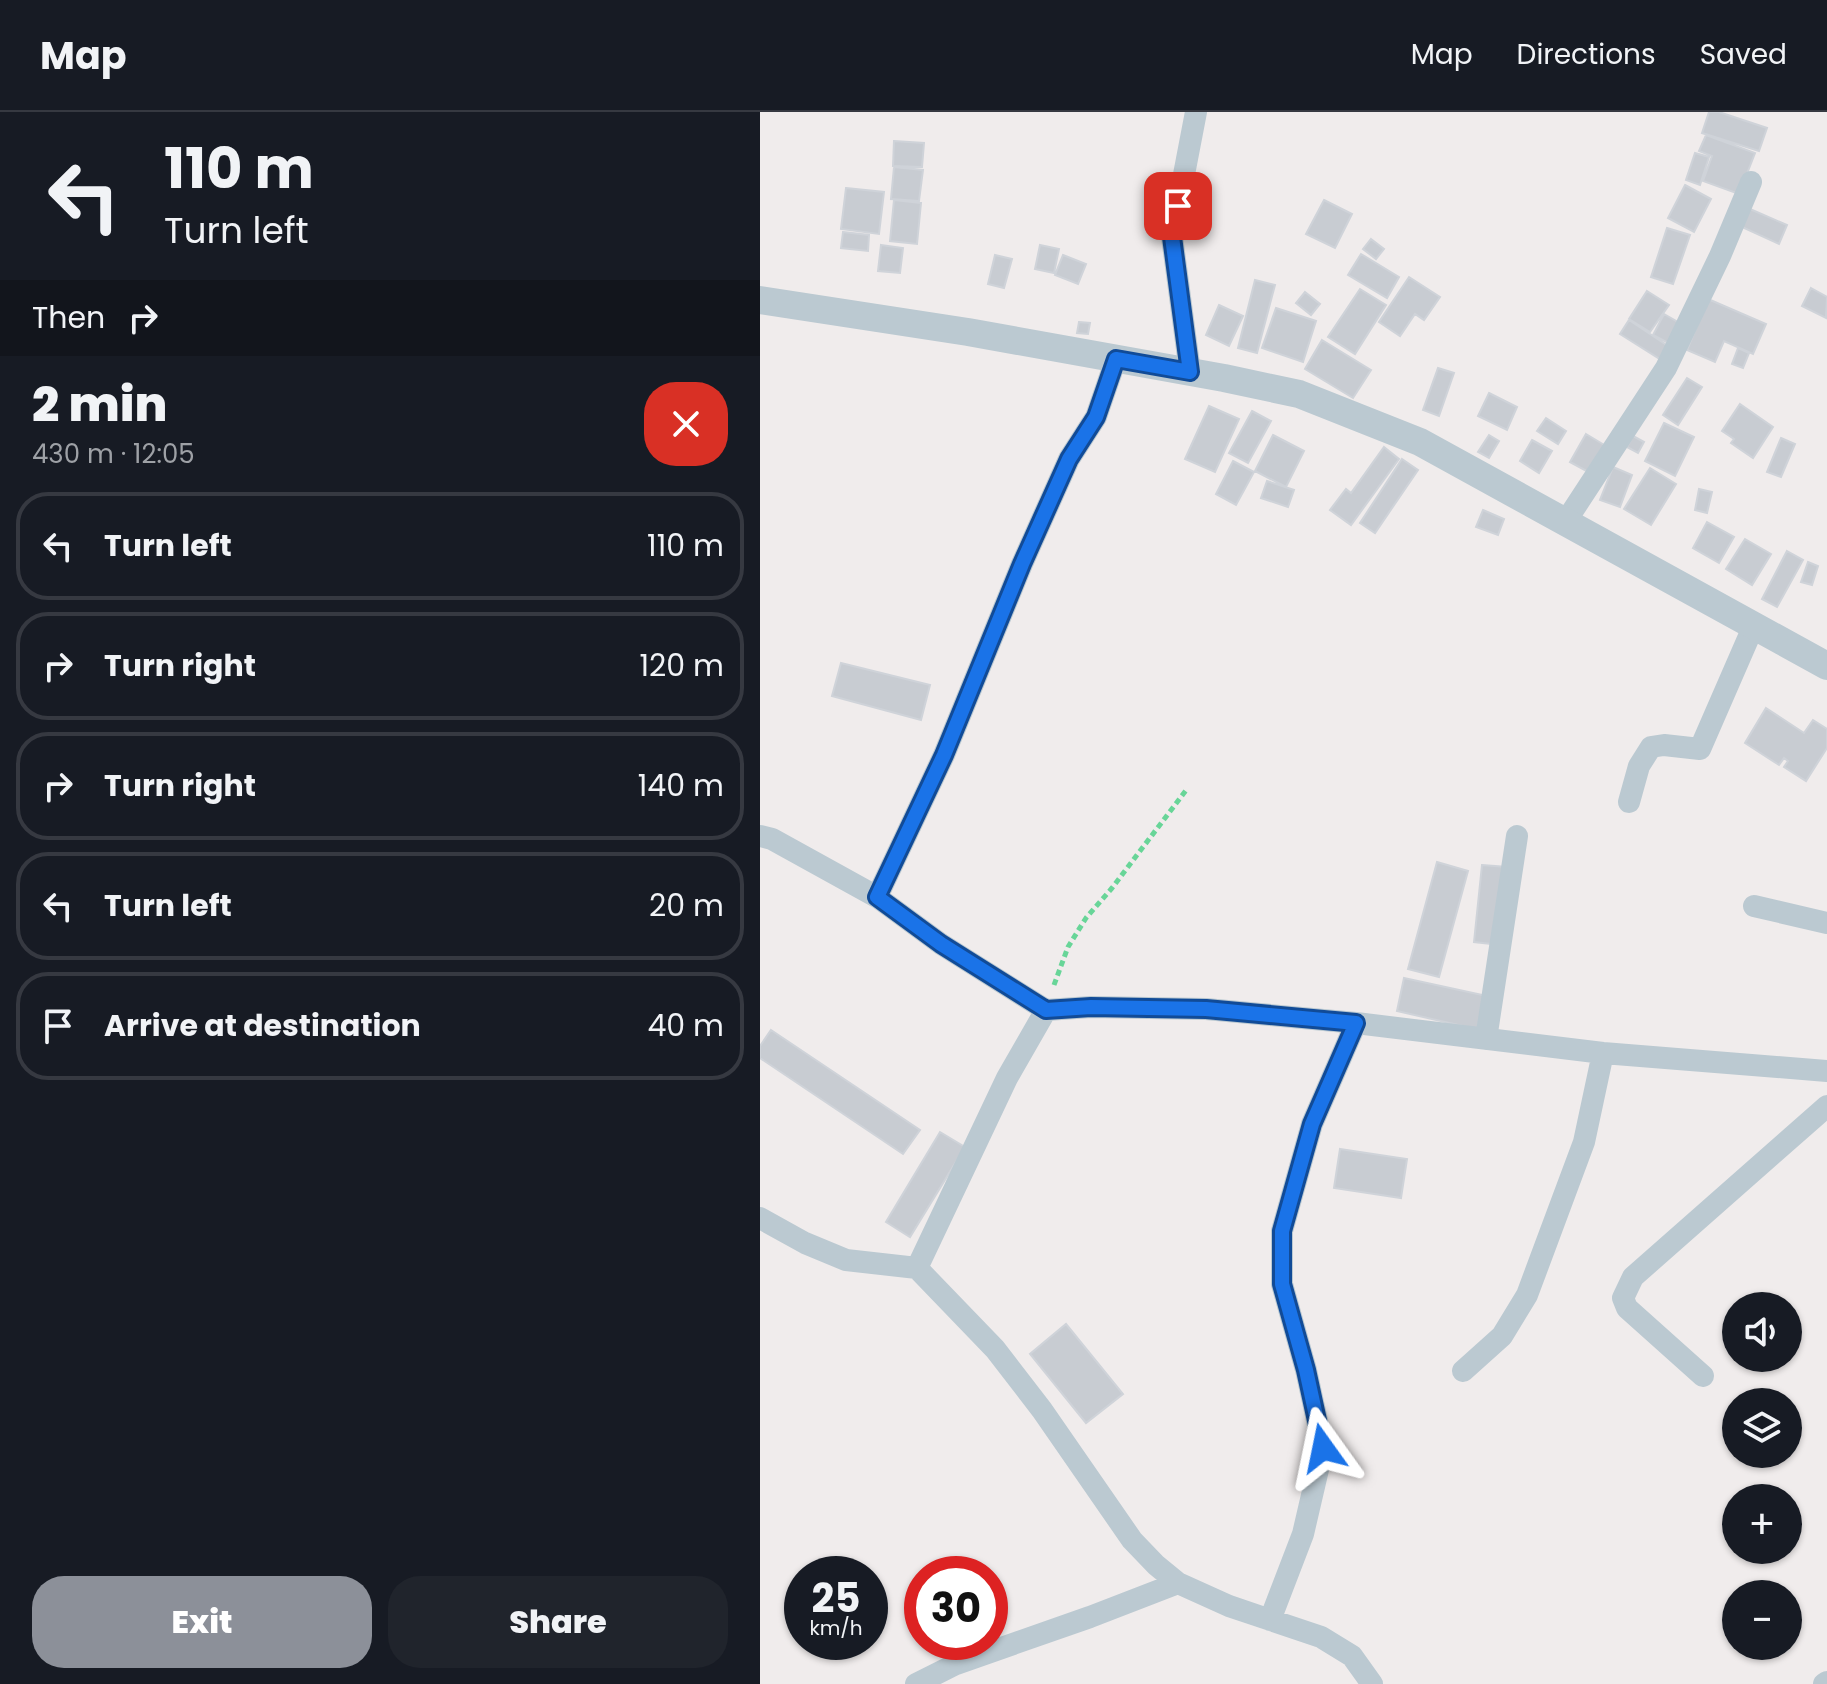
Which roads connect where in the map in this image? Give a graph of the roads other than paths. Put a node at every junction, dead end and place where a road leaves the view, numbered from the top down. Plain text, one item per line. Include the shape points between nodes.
1 (1196, 112) edge
2 (1751, 182) dead end
3 (760, 300) edge
4 (1116, 359) junction
5 (1190, 372) junction
6 (1566, 521) junction
7 (1754, 625) junction
8 (1827, 666) edge
9 (1629, 802) dead end
10 (760, 836) edge
11 (1517, 836) dead end
12 (877, 897) junction
13 (1754, 906) dead end
14 (1827, 923) edge
15 (1046, 1010) junction
16 (1356, 1023) junction
17 (1486, 1039) junction
18 (1603, 1053) junction
19 (1827, 1071) edge
20 (1827, 1106) edge
21 (760, 1218) edge
22 (917, 1268) junction
23 (1463, 1371) dead end
24 (1703, 1376) dead end
25 (1178, 1583) junction
26 (1270, 1620) junction
27 (916, 1684) edge
28 (1372, 1684) edge

1 - 5 street via 1172,237
2 - 6 street via 1666,368
3 - 4 street
4 - 5 street
4 - 12 street via 1096,417 1069,459 944,755
5 - 6 street via 1299,394 1407,437
6 - 7 street
7 - 8 street
7 - 9 street via 1700,749 1651,747 1639,766
10 - 12 street
11 - 17 street
12 - 15 street
13 - 14 street
15 - 16 street via 1206,1009
15 - 22 street via 1007,1078
16 - 17 street
16 - 26 street via 1312,1124 1282,1231 1282,1284 1323,1448 1303,1534
17 - 18 street
18 - 19 street
18 - 23 street via 1584,1142 1527,1295 1502,1336
20 - 24 street via 1633,1277 1623,1298 1627,1308
21 - 22 street via 846,1260
22 - 25 street via 995,1349 1132,1540
25 - 26 street
25 - 27 street via 956,1664
26 - 28 street via 1321,1637 1352,1656

